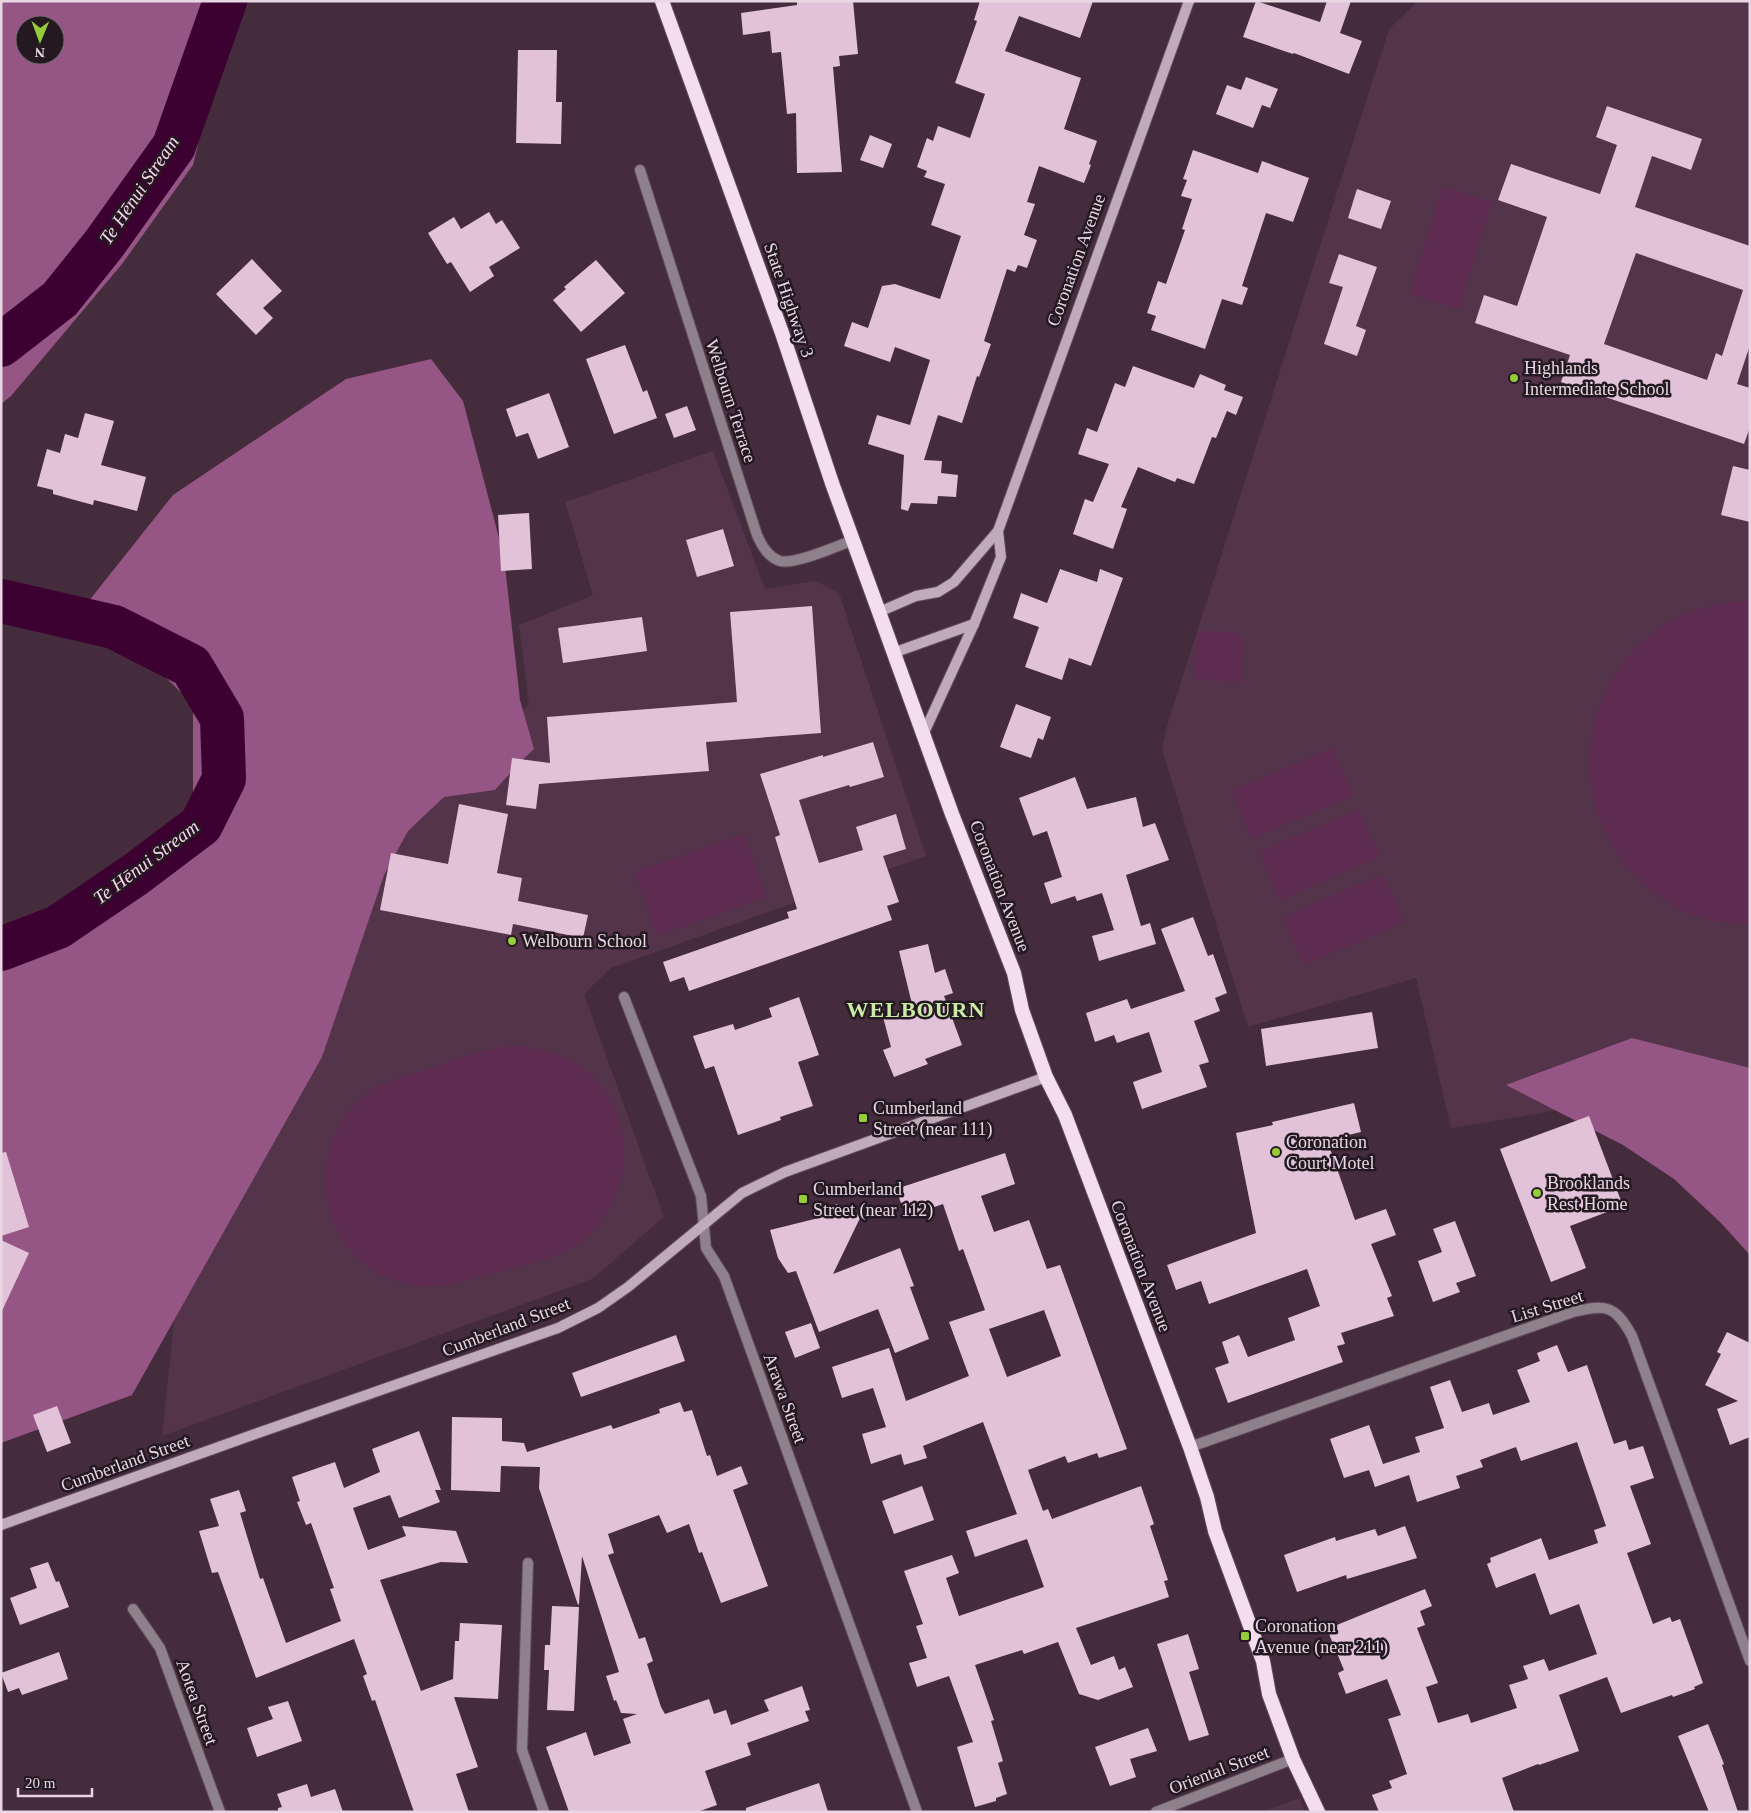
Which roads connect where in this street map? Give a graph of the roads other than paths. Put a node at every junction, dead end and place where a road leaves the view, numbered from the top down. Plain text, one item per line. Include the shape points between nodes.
1 (662, 1) edge
2 (1189, 1) edge
3 (640, 170) dead end
4 (998, 530) junction
5 (853, 540) junction
6 (878, 612) junction
7 (974, 624) junction
8 (893, 653) junction
9 (923, 734) junction
10 (624, 997) dead end
11 (1046, 1077) junction
12 (703, 1224) junction
13 (1190, 1447) junction
14 (1, 1525) edge
15 (528, 1563) dead end
16 (133, 1609) dead end
17 (1750, 1661) edge
18 (1292, 1759) junction
19 (220, 1812) edge
20 (544, 1812) edge
21 (917, 1812) edge
22 (1156, 1812) edge
23 (1318, 1812) edge

1 - 5 highway, State Highway 3
2 - 4 main road, Coronation Avenue
3 - 5 street, Welbourn Terrace via 762,545 768,554 781,561 820,553
4 - 6 main road, Coronation Avenue via 954,582 938,592 916,596
4 - 7 main road, Coronation Avenue via 1001,557
5 - 6 highway, State Highway 3
6 - 8 highway, Coronation Avenue
7 - 8 main road
7 - 9 main road, Coronation Avenue
8 - 9 highway, Coronation Avenue
9 - 11 highway, Coronation Avenue via 1014,973 1022,1010
10 - 12 street, Arawa Street via 701,1196
11 - 12 main road, Cumberland Street via 785,1172 742,1193
11 - 13 highway, Coronation Avenue via 1065,1115
12 - 14 main road, Cumberland Street via 628,1287 598,1308 558,1328
12 - 21 street, Arawa Street via 706,1248 726,1282
13 - 17 street, List Street via 1573,1312 1593,1307 1613,1310 1623,1319 1632,1336
13 - 18 highway, Coronation Avenue via 1215,1531 1263,1661 1269,1694
15 - 20 street via 522,1750
16 - 19 street, Aotea Street via 160,1648
18 - 22 street, Oriental Street
18 - 23 highway, Coronation Avenue

